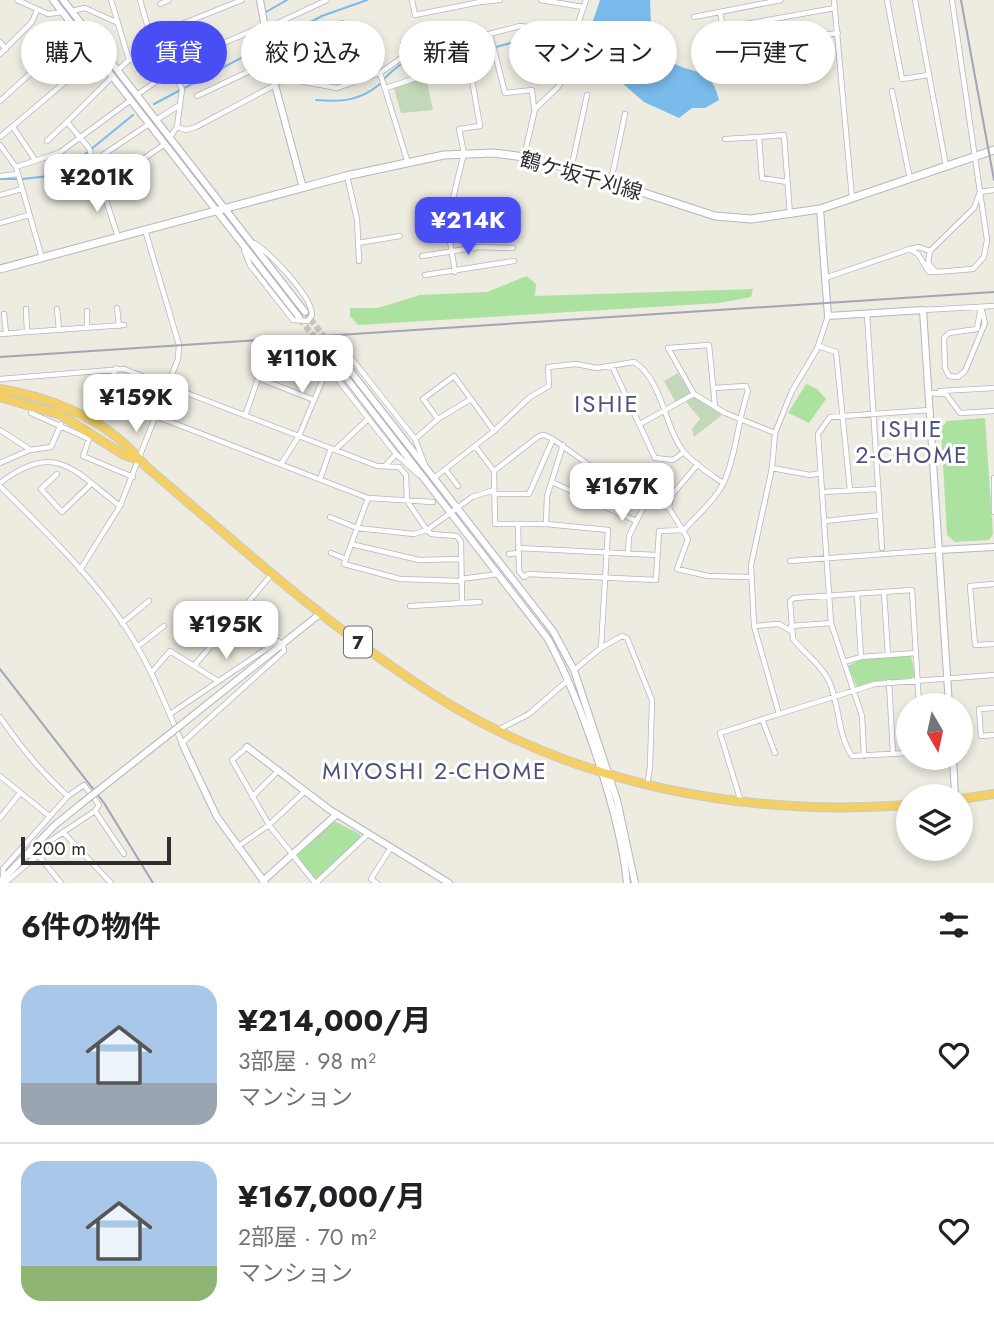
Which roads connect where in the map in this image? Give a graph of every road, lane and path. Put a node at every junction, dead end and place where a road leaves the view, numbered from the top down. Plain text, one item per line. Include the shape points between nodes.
1 (17, 0) edge
2 (53, 0) edge
3 (63, 0) edge
4 (111, 0) edge
5 (140, 0) edge
6 (169, 0) edge
7 (242, 0) edge
8 (260, 0) edge
9 (327, 0) edge
10 (412, 0) edge
11 (500, 0) edge
12 (541, 0) edge
13 (586, 0) edge
14 (781, 0) edge
15 (834, 0) edge
16 (887, 0) edge
17 (915, 0) edge
18 (952, 0) edge
19 (480, 1) edge
20 (160, 4) dead end
21 (583, 7) junction
22 (835, 8) junction
23 (37, 10) junction
24 (71, 10) junction
25 (63, 12) junction
26 (720, 12) junction
27 (694, 17) dead end
28 (70, 21) edge
29 (115, 21) edge
30 (117, 21) edge
31 (146, 21) edge
32 (190, 21) edge
33 (264, 21) edge
34 (279, 21) edge
35 (579, 21) edge
36 (117, 22) edge
37 (835, 33) edge
38 (838, 33) junction
39 (0, 42) edge
40 (6, 49) junction
41 (0, 54) edge
42 (495, 56) edge
43 (129, 60) joint
44 (118, 70) junction
45 (241, 75) edge
46 (929, 75) junction
47 (21, 82) edge
48 (117, 82) edge
49 (63, 84) edge
50 (105, 84) edge
51 (151, 84) edge
52 (178, 84) edge
53 (273, 84) edge
54 (275, 84) edge
55 (316, 84) edge
56 (348, 84) edge
57 (384, 84) edge
58 (558, 84) edge
59 (386, 88) junction
60 (892, 91) dead end
61 (587, 95) dead end
62 (197, 96) dead end
63 (134, 97) junction
64 (0, 101) edge
65 (178, 106) junction
66 (535, 109) junction
67 (625, 114) dead end
68 (67, 122) junction
69 (153, 122) junction
70 (13, 127) junction
71 (177, 127) junction
72 (79, 136) junction
73 (0, 137) edge
74 (170, 137) junction
75 (759, 137) junction
76 (725, 139) dead end
77 (47, 141) dead end
78 (165, 144) junction
79 (0, 145) edge
80 (994, 150) edge
81 (464, 153) junction
82 (975, 156) junction
83 (524, 158) junction
84 (35, 160) junction
85 (407, 160) junction
86 (94, 161) junction
87 (946, 166) junction
88 (16, 167) junction
89 (571, 169) junction
90 (0, 176) edge
91 (346, 176) junction
92 (19, 177) junction
93 (910, 179) junction
94 (100, 182) junction
95 (610, 182) junction
96 (787, 183) junction
97 (303, 188) junction
98 (22, 189) junction
99 (994, 190) edge
100 (980, 192) junction
101 (0, 195) edge
102 (852, 199) junction
103 (226, 207) junction
104 (820, 209) junction
105 (216, 210) junction
106 (29, 215) junction
107 (790, 215) junction
108 (0, 223) edge
109 (145, 229) junction
110 (400, 236) dead end
111 (118, 237) junction
112 (240, 238) junction
113 (250, 241) junction
114 (358, 243) junction
115 (513, 248) dead end
116 (910, 249) junction
117 (930, 251) junction
118 (452, 252) junction
119 (422, 257) dead end
120 (42, 258) junction
121 (359, 261) dead end
122 (514, 261) dead end
123 (0, 269) edge
124 (455, 272) junction
125 (936, 272) junction
126 (425, 275) dead end
127 (825, 278) junction
128 (994, 306) edge
129 (981, 307) junction
130 (117, 308) dead end
131 (26, 309) dead end
132 (57, 309) dead end
133 (923, 310) junction
134 (86, 311) dead end
135 (4, 314) dead end
136 (867, 314) junction
137 (828, 316) junction
138 (88, 328) junction
139 (59, 330) junction
140 (27, 332) junction
141 (3, 334) edge
142 (818, 346) junction
143 (612, 366) junction
144 (262, 367) dead end
145 (328, 367) junction
146 (116, 368) junction
147 (258, 378) junction
148 (0, 379) edge
149 (168, 386) junction
150 (713, 388) junction
151 (994, 388) edge
152 (0, 389) edge
153 (929, 393) junction
154 (694, 394) junction
155 (0, 397) edge
156 (471, 399) junction
157 (314, 400) junction
158 (40, 402) junction
159 (715, 407) junction
160 (930, 410) junction
161 (666, 411) junction
162 (994, 411) edge
163 (31, 413) dead end
164 (873, 414) junction
165 (245, 416) junction
166 (845, 416) junction
167 (156, 417) junction
168 (368, 419) junction
169 (438, 419) junction
170 (738, 419) junction
171 (61, 424) junction
172 (640, 425) junction
173 (0, 430) edge
174 (494, 430) junction
175 (775, 433) junction
176 (299, 436) junction
177 (415, 439) junction
178 (552, 439) junction
179 (563, 445) junction
180 (475, 446) junction
181 (333, 449) junction
182 (30, 450) junction
183 (684, 452) junction
184 (396, 454) junction
185 (139, 460) junction
186 (0, 463) edge
187 (281, 464) junction
188 (698, 464) junction
189 (384, 467) junction
190 (426, 467) junction
191 (772, 468) junction
192 (445, 469) junction
193 (494, 471) junction
194 (821, 472) junction
195 (57, 474) dead end
196 (133, 477) junction
197 (434, 478) junction
198 (994, 478) edge
199 (320, 479) junction
200 (426, 480) junction
201 (552, 482) junction
202 (723, 483) junction
203 (0, 484) edge
204 (91, 484) junction
205 (458, 486) dead end
206 (878, 489) junction
207 (850, 490) junction
208 (494, 492) junction
209 (823, 492) junction
210 (368, 498) junction
211 (647, 500) junction
212 (407, 501) junction
213 (433, 502) dead end
214 (120, 506) junction
215 (453, 508) junction
216 (669, 508) junction
217 (994, 512) edge
218 (880, 515) junction
219 (330, 517) dead end
220 (636, 521) junction
221 (825, 521) junction
222 (518, 524) junction
223 (547, 524) junction
224 (357, 528) junction
225 (427, 530) junction
226 (684, 530) junction
227 (351, 544) junction
228 (994, 547) edge
229 (882, 548) dead end
230 (939, 550) junction
231 (518, 551) junction
232 (607, 552) junction
233 (331, 553) dead end
234 (509, 554) dead end
235 (628, 554) junction
236 (656, 555) junction
237 (827, 558) junction
238 (345, 559) junction
239 (460, 559) junction
240 (790, 561) dead end
241 (80, 570) junction
242 (272, 574) junction
243 (499, 574) junction
244 (524, 577) junction
245 (605, 578) junction
246 (749, 578) junction
247 (461, 580) junction
248 (518, 583) junction
249 (994, 584) edge
250 (884, 592) junction
251 (857, 594) junction
252 (830, 595) junction
253 (149, 601) dead end
254 (462, 602) junction
255 (481, 602) dead end
256 (410, 606) dead end
257 (321, 613) junction
258 (122, 623) junction
259 (831, 623) junction
260 (164, 626) dead end
261 (754, 626) junction
262 (791, 629) junction
263 (994, 644) edge
264 (283, 645) junction
265 (136, 648) junction
266 (601, 648) junction
267 (916, 653) junction
268 (888, 655) junction
269 (861, 657) junction
270 (844, 662) junction
271 (194, 666) junction
272 (574, 670) junction
273 (152, 672) junction
274 (994, 676) edge
275 (947, 679) junction
276 (568, 680) junction
277 (918, 680) junction
278 (218, 681) junction
279 (889, 682) junction
280 (853, 690) junction
281 (919, 693) edge
282 (948, 693) edge
283 (834, 697) junction
284 (994, 708) edge
285 (170, 714) junction
286 (779, 714) junction
287 (0, 717) edge
288 (762, 719) junction
289 (498, 731) junction
290 (994, 735) edge
291 (182, 743) junction
292 (247, 747) joint
293 (775, 753) dead end
294 (893, 754) junction
295 (896, 754) edge
296 (864, 756) junction
297 (279, 771) junction
298 (604, 773) junction
299 (0, 776) edge
300 (646, 786) junction
301 (305, 790) junction
302 (20, 793) junction
303 (994, 794) edge
304 (68, 796) junction
305 (253, 797) junction
306 (973, 797) edge
307 (742, 803) junction
308 (896, 805) edge
309 (95, 811) junction
310 (337, 814) junction
311 (48, 816) junction
312 (0, 818) edge
313 (269, 825) junction
314 (63, 832) junction
315 (368, 834) junction
316 (237, 847) junction
317 (390, 849) junction
318 (124, 854) dead end
319 (38, 855) junction
320 (292, 855) junction
321 (3, 881) edge
322 (369, 881) edge
323 (264, 882) edge
324 (61, 883) edge
325 (111, 883) edge
326 (316, 883) edge
327 (377, 883) edge
328 (449, 883) edge
329 (627, 883) edge
330 (635, 883) edge

1 - 23 street
2 - 25 street
3 - 24 street
4 - 30 street
5 - 31 street
6 - 20 street
7 - 32 street
8 - 33 street
9 - 34 street
10 - 19 street via 415,15
11 - 19 street
12 - 21 street
13 - 21 street
14 - 26 street
15 - 22 street
16 - 46 street via 902,79
17 - 46 street
18 - 82 street
21 - 35 street
22 - 26 street via 723,28
22 - 38 street
23 - 25 street via 50,15
23 - 40 street via 32,22
24 - 29 street via 85,8
24 - 44 street
25 - 28 street
26 - 27 street
36 - 43 street
37 - 38 street
38 - 102 street
39 - 40 street
40 - 41 street
42 - 66 street via 505,93 532,90
43 - 44 street
44 - 63 street
45 - 62 street
46 - 87 street
47 - 64 street
48 - 63 street
49 - 70 street
50 - 68 street
51 - 63 street
52 - 65 street
53 - 71 street via 197,127
54 - 97 street
55 - 56 street via 337,88
57 - 59 street
58 - 66 street
59 - 81 street via 428,74 470,68 480,126 459,129
59 - 85 street
60 - 93 street
61 - 89 street
63 - 69 street
63 - 72 street
65 - 69 street
65 - 71 street
66 - 83 street
67 - 95 street
68 - 72 street
68 - 77 street
69 - 74 street
69 - 78 street
69 - 86 street
70 - 73 street
70 - 84 street
71 - 74 street
72 - 84 street via 59,153
72 - 86 street
74 - 103 street
75 - 76 street
75 - 96 street via 762,178
75 - 96 street via 784,135
78 - 94 street
78 - 105 street
79 - 88 street
80 - 82 main road, 鶴ケ坂千刈線
81 - 83 main road, 鶴ケ坂千刈線
81 - 85 main road, 鶴ケ坂千刈線
81 - 118 street via 447,223
82 - 87 main road, 鶴ケ坂千刈線
82 - 100 street
83 - 89 main road, 鶴ケ坂千刈線
84 - 88 street
85 - 91 main road, 鶴ケ坂千刈線
86 - 94 street
87 - 93 main road, 鶴ケ坂千刈線
88 - 92 street
89 - 95 main road, 鶴ケ坂千刈線
90 - 92 street
91 - 97 main road, 鶴ケ坂千刈線
91 - 114 street
92 - 98 street
93 - 102 main road, 鶴ケ坂千刈線
94 - 111 street
95 - 107 main road, 鶴ケ坂千刈線 via 715,216
96 - 107 street
97 - 103 main road, 鶴ケ坂千刈線
98 - 101 street
98 - 106 street
99 - 100 street
100 - 117 street via 974,208
100 - 125 street via 988,240 982,262 967,271
102 - 104 main road, 鶴ケ坂千刈線
103 - 105 main road, 鶴ケ坂千刈線
103 - 113 street
104 - 107 main road, 鶴ケ坂千刈線
104 - 127 street
105 - 109 main road, 鶴ケ坂千刈線
105 - 112 street
106 - 108 street
106 - 120 street
109 - 111 main road, 鶴ケ坂千刈線
109 - 149 street via 178,345
110 - 114 street
111 - 120 main road, 鶴ケ坂千刈線
112 - 113 street via 302,314
112 - 113 street via 250,265 293,320 308,321 310,304 269,252
114 - 121 street
115 - 118 street
116 - 117 street
116 - 125 street via 929,272
116 - 127 street
117 - 125 street via 928,263
118 - 119 street
118 - 124 street
120 - 123 main road, 鶴ケ坂千刈線
122 - 124 street
124 - 126 street
127 - 137 street
128 - 129 street
129 - 129 street via 985,323 965,371 958,377 949,376 944,338 976,329
129 - 133 street
130 - 138 street via 122,326
131 - 140 street
132 - 139 street
133 - 136 street
133 - 153 street
134 - 138 street
135 - 141 street
136 - 137 street
136 - 164 street
137 - 142 street
138 - 139 street
139 - 140 street
140 - 141 street
142 - 166 street via 836,352
142 - 175 street
143 - 161 street via 634,362 640,366
143 - 172 street
143 - 174 street via 548,367 549,386
144 - 147 street
145 - 157 street
145 - 168 street
145 - 177 street via 326,354 336,346 344,349
146 - 148 street
146 - 149 street
146 - 167 street via 106,397
147 - 157 street
147 - 165 street
149 - 165 street
149 - 167 street
150 - 154 street via 709,345 668,348
150 - 159 street
150 - 170 street via 746,386
151 - 153 street
152 - 158 highway, 7
153 - 160 street
153 - 162 street via 946,394 960,413
154 - 159 street
154 - 161 street
155 - 158 highway, 7
156 - 169 street
156 - 169 street via 454,376 423,399
156 - 174 street
157 - 176 street
158 - 185 highway, 7 via 95,424 130,448
159 - 170 street
160 - 164 street
160 - 230 street
161 - 172 street
161 - 183 street
163 - 171 street
164 - 166 street
164 - 206 street
165 - 176 street
166 - 194 street via 830,417 818,434
166 - 207 street
167 - 185 street
167 - 187 street
168 - 181 street
168 - 184 street
169 - 177 street
170 - 175 street
170 - 202 street
171 - 182 street via 51,447
171 - 196 street via 89,439 83,456
172 - 183 street via 655,458 673,460
173 - 182 street
174 - 180 street
175 - 191 street
176 - 181 street
176 - 187 street
177 - 190 street
178 - 179 street
178 - 193 street via 539,436
178 - 208 street via 529,494
179 - 201 street
179 - 211 street via 626,492
180 - 192 street
180 - 193 street
181 - 189 street
181 - 199 street
182 - 186 street
183 - 188 street
184 - 189 street
184 - 200 street
185 - 196 street
185 - 242 highway, 7
187 - 199 street
188 - 202 street
188 - 216 street via 671,496
189 - 212 street via 399,467 406,475
190 - 197 street
190 - 200 street via 335,357
191 - 194 street via 810,475
191 - 246 street
192 - 197 street
192 - 205 street
193 - 208 street
194 - 209 street
195 - 204 street via 41,489 62,512
196 - 214 street
197 - 215 street
198 - 217 street
199 - 210 street
200 - 215 street
201 - 220 street
201 - 223 street
202 - 226 street
203 - 204 street via 28,464 45,461 68,467
203 - 241 street
204 - 214 street
206 - 207 street
206 - 218 street
207 - 209 street
208 - 215 street
208 - 222 street via 495,524
209 - 221 street
210 - 212 street
210 - 224 street
211 - 216 street
211 - 220 street
212 - 213 street
212 - 225 street
214 - 241 street
215 - 225 street
215 - 243 street
215 - 248 street
216 - 226 street
218 - 221 street
218 - 229 street
219 - 224 street
220 - 235 street
221 - 237 street
222 - 223 street
222 - 231 street
223 - 232 street via 603,527 608,530
224 - 225 street via 414,534
224 - 227 street
225 - 239 street via 457,536
226 - 236 street via 659,531
226 - 246 street via 688,539 677,569
227 - 238 street
227 - 239 street via 401,558
228 - 230 street
230 - 237 street
230 - 275 street
231 - 232 street
231 - 234 street
231 - 244 street via 519,571
232 - 235 street
232 - 245 street
233 - 238 street
235 - 236 street
236 - 245 street via 656,580
237 - 240 street
237 - 252 street
238 - 247 street via 344,564 400,579
239 - 247 street
241 - 258 street
242 - 257 highway, 7
242 - 271 street
243 - 247 street
243 - 276 street via 548,639
244 - 245 street
244 - 248 street
245 - 266 street
246 - 261 street
247 - 254 street
248 - 272 street
249 - 263 street via 970,586 975,645
250 - 251 street
250 - 267 street via 912,590
250 - 268 street
251 - 252 street
251 - 269 street
252 - 259 street
252 - 262 street via 790,601
253 - 258 street
254 - 255 street
254 - 256 street
257 - 264 street
257 - 289 highway, 7 via 406,677
258 - 265 street
259 - 262 street
259 - 270 street
260 - 265 street
261 - 262 street via 779,624
261 - 286 street
262 - 283 street via 797,643 820,666
264 - 278 street via 278,641
264 - 291 street via 284,651
264 - 321 street, bridge via 55,825
265 - 273 street
266 - 272 street
266 - 300 street via 622,636 627,638 652,700
267 - 268 street
267 - 277 street
268 - 269 street
269 - 270 street
270 - 280 street
271 - 273 street via 170,651
271 - 278 street
272 - 298 street
273 - 285 street
274 - 275 street
275 - 277 street
275 - 282 street
276 - 289 street via 529,714
276 - 298 street
277 - 279 street
277 - 281 street
278 - 285 street
279 - 280 street
279 - 294 street
280 - 283 street
280 - 296 street via 862,716
283 - 286 street
283 - 296 street via 844,742 852,755
284 - 290 street via 979,709 981,736
285 - 291 street
286 - 288 street
287 - 304 street via 19,746
288 - 293 street
288 - 307 street via 720,733
289 - 298 highway, 7
291 - 316 street via 217,817
292 - 297 street
292 - 305 street via 232,760
294 - 295 street
294 - 296 street
297 - 301 street
297 - 305 street
298 - 300 highway, 7
298 - 329 street
298 - 330 street via 626,833
299 - 302 street
300 - 307 highway, 7
301 - 310 street
301 - 313 street
302 - 311 street
302 - 312 street
303 - 306 highway
304 - 309 street via 84,785 99,805
304 - 311 street
305 - 313 street
307 - 308 highway, 7 via 816,808
309 - 314 street
309 - 318 street
310 - 315 street
310 - 320 street
311 - 321 street via 3,869
313 - 316 street
313 - 320 street
314 - 319 street
314 - 325 street
315 - 317 street
315 - 326 street
316 - 323 street
317 - 322 street
317 - 328 street
319 - 321 street
319 - 324 street
320 - 323 street
320 - 326 street
322 - 327 street

